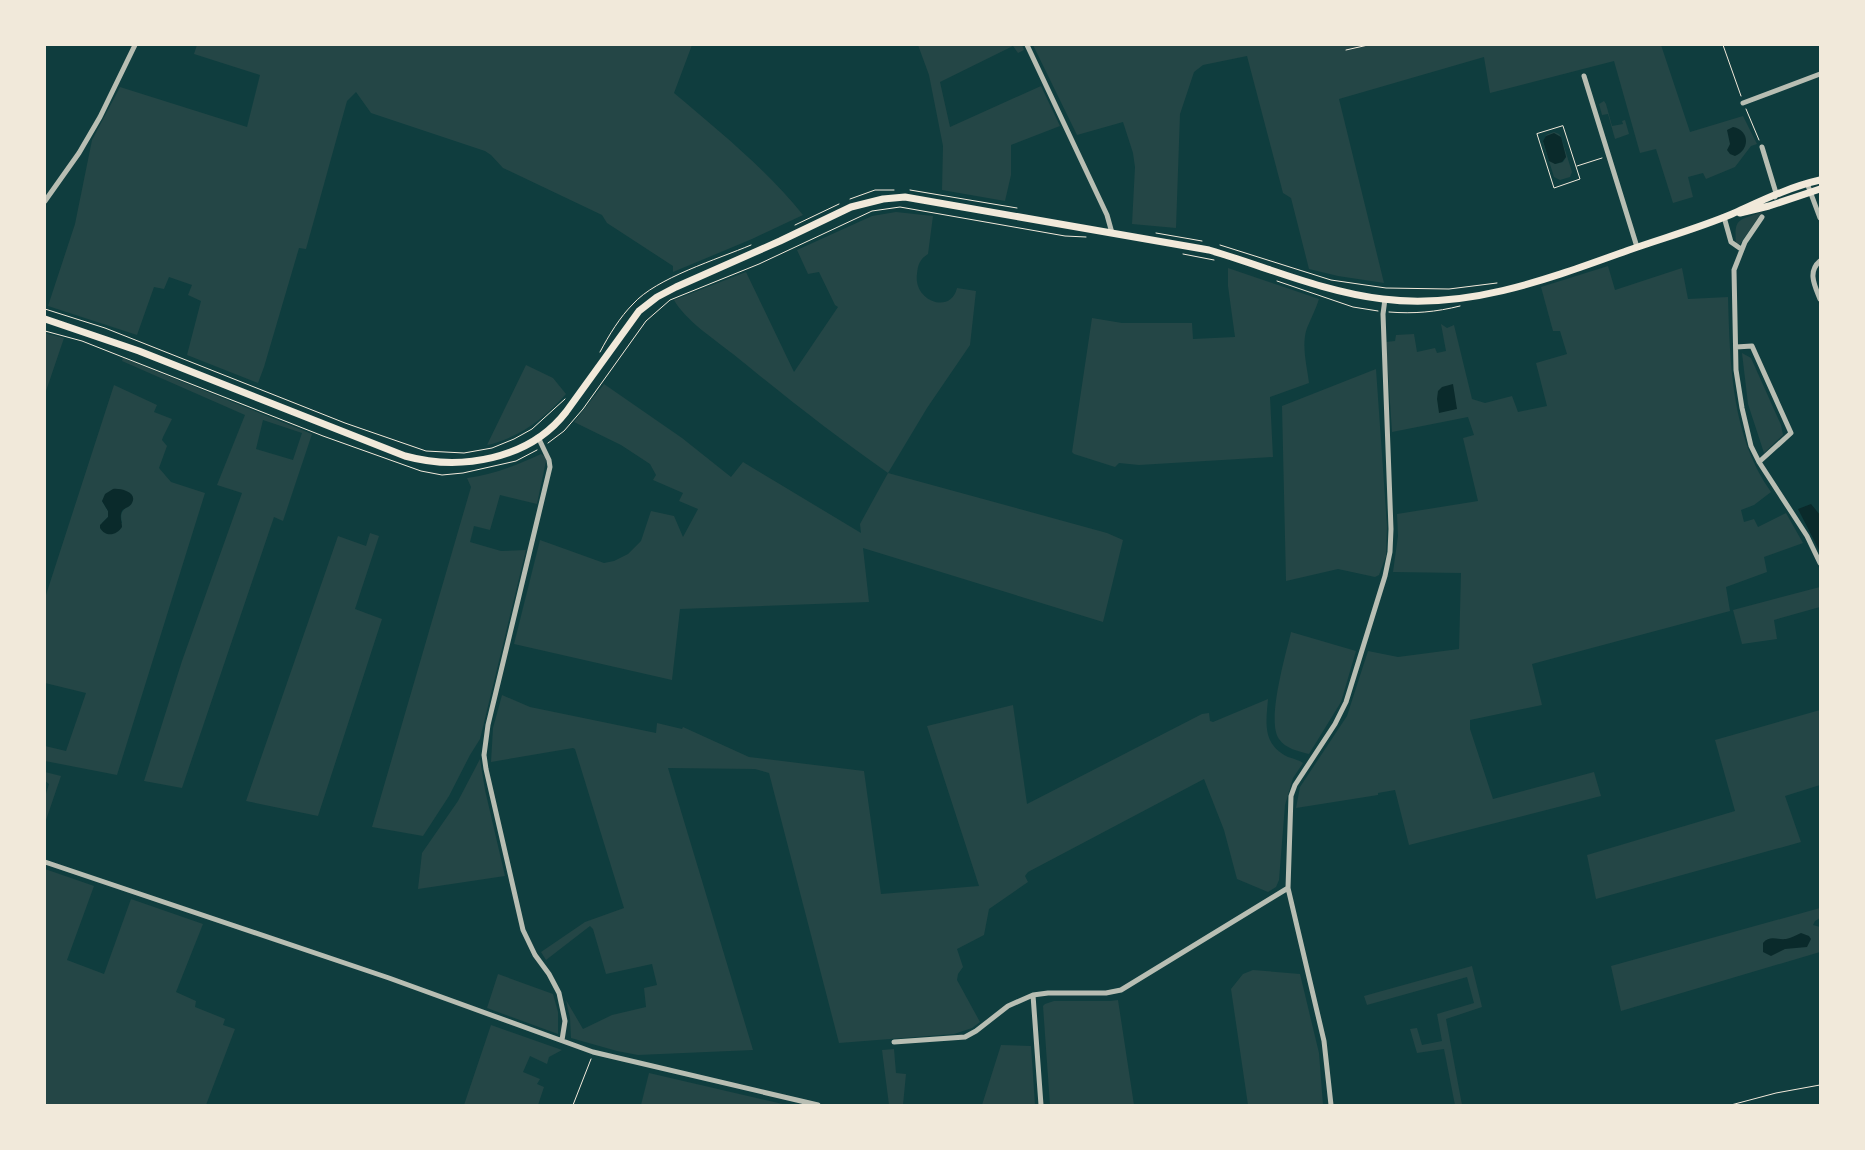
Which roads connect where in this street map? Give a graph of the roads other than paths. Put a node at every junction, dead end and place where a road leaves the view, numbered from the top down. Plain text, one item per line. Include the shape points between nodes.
1 (135, 45) edge
2 (1027, 45) edge
3 (1820, 74) edge
4 (1584, 76) dead end
5 (1743, 103) dead end
6 (1762, 147) dead end
7 (1820, 180) edge
8 (1806, 183) junction
9 (1820, 189) edge
10 (1776, 193) junction
11 (1810, 193) junction
12 (45, 201) edge
13 (1769, 206) junction
14 (1732, 214) junction
15 (1724, 217) junction
16 (1762, 217) dead end
17 (1820, 218) edge
18 (1112, 233) junction
19 (1637, 247) junction
20 (1741, 249) junction
21 (1820, 261) edge
22 (1385, 299) junction
23 (1820, 299) edge
24 (45, 319) edge
25 (1736, 347) junction
26 (538, 437) junction
27 (1759, 462) junction
28 (1820, 563) edge
29 (45, 862) edge
30 (1288, 888) junction
31 (1033, 994) junction
32 (562, 1040) junction
33 (894, 1042) dead end
34 (818, 1105) edge
35 (1041, 1105) edge
36 (1331, 1105) edge

1 - 12 street via 100,117
2 - 18 street via 1107,215
3 - 5 street
4 - 19 street
6 - 10 street
7 - 8 main road
8 - 10 main road
8 - 11 street
9 - 11 main road
10 - 13 street
10 - 14 main road
11 - 13 main road
11 - 17 street
13 - 14 main road
14 - 15 main road
15 - 19 main road
15 - 20 street via 1730,242
16 - 20 street
18 - 22 main road via 1209,250 1331,289
18 - 26 main road via 905,197 883,198 851,207 657,297 639,311 560,419
19 - 22 main road via 1528,285 1486,294 1440,300
20 - 25 street via 1734,270
21 - 23 street via 1814,267 1812,278
22 - 30 street via 1390,552 1346,702 1291,796
24 - 26 main road via 139,351 419,460 452,463 494,458
25 - 27 street via 1742,408 1751,446
25 - 27 street via 1752,346 1791,433
26 - 32 street via 550,467 488,725 484,755 523,930 559,993 565,1021
27 - 28 street via 1807,536
29 - 32 street
30 - 31 street via 1120,990
30 - 36 street via 1324,1040
31 - 33 street via 1008,1006 965,1037
31 - 35 street
32 - 34 street via 594,1052

